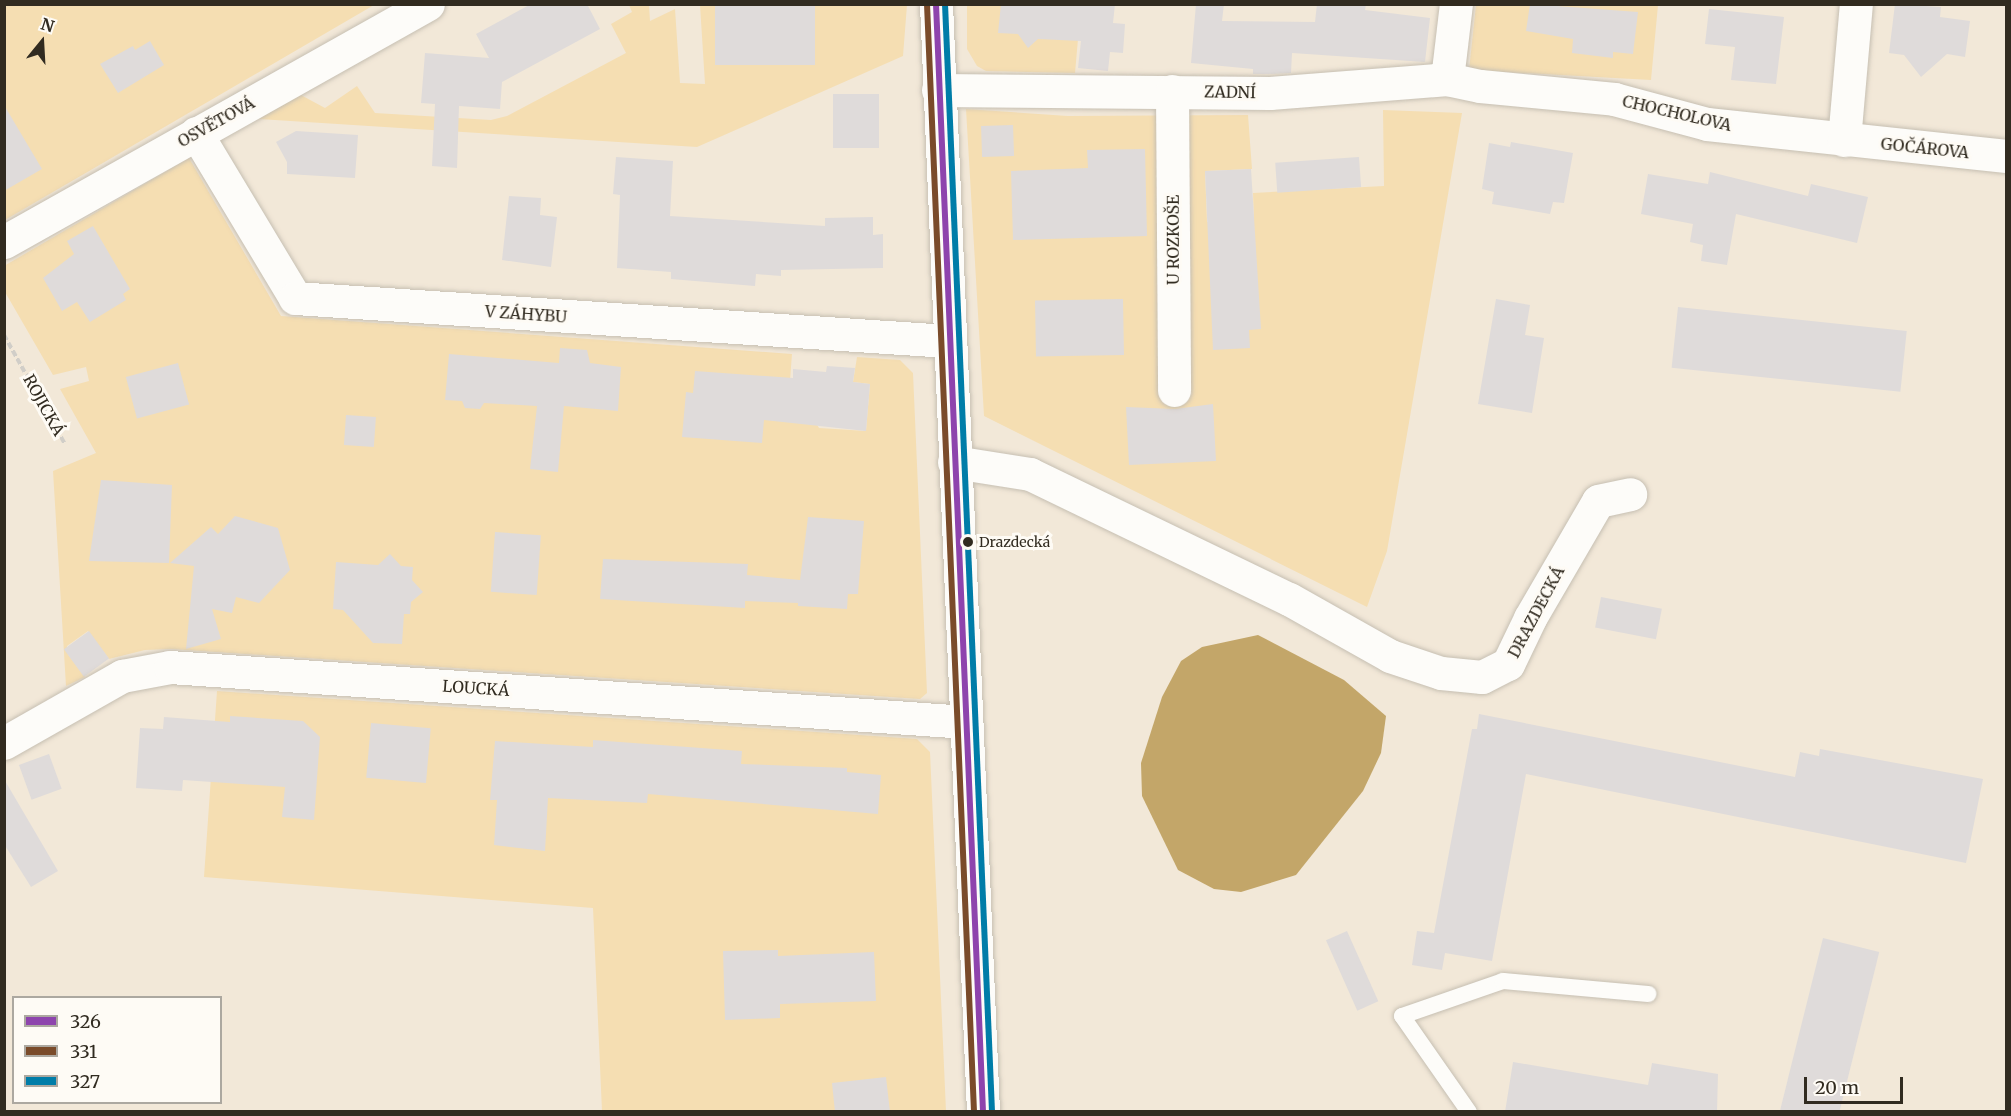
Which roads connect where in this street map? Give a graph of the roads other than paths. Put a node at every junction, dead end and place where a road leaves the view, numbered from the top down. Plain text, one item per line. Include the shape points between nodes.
1 (428, 4) edge
2 (936, 4) edge
3 (1456, 4) edge
4 (1856, 4) edge
5 (1446, 79) junction
6 (938, 90) junction
7 (1172, 91) junction
8 (196, 133) junction
9 (1844, 140) junction
10 (2007, 156) edge
11 (4, 242) edge
12 (948, 341) junction
13 (1174, 390) dead end
14 (954, 462) junction
15 (1630, 494) dead end
16 (966, 722) junction
17 (4, 743) edge
18 (1648, 994) dead end
19 (983, 1112) edge
20 (1469, 1112) edge

1 - 8 street, OSVĚTOVÁ
2 - 6 street
3 - 5 street
4 - 9 street
5 - 7 street, ZADNÍ via 1270,93
5 - 9 street, CHOCHOLOVA via 1614,99 1707,124
6 - 7 street, ZADNÍ
6 - 12 street
7 - 13 street, U ROZKOŠE
8 - 11 street, OSVĚTOVÁ
8 - 12 street, V ZÁHYBU via 295,297
9 - 10 street, GOČÁROVA
12 - 14 street
14 - 15 street, DRAZDECKÁ via 1030,474 1289,599 1390,656 1441,673 1482,677 1508,664 1598,501
14 - 16 street
16 - 17 street, LOUCKÁ via 170,667 122,676
16 - 19 street
18 - 20 lane via 1503,981 1402,1016

